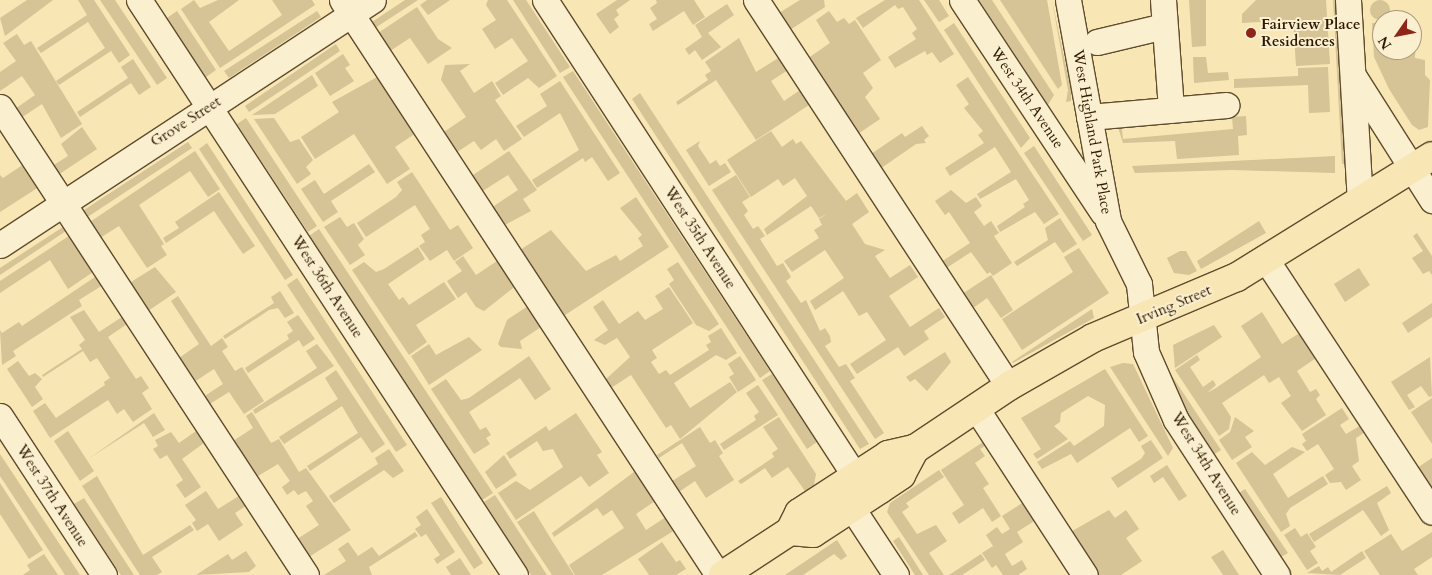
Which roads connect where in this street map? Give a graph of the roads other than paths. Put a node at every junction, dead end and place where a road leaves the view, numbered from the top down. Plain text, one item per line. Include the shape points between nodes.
1 (139, 0) edge
2 (373, 0) edge
3 (545, 0) edge
4 (756, 0) edge
5 (962, 0) edge
6 (1068, 0) edge
7 (1163, 0) edge
8 (1348, 0) edge
9 (347, 7) edge
10 (1164, 26) junction
11 (1098, 42) dead end
12 (1352, 72) junction
13 (1226, 105) dead end
14 (0, 107) edge
15 (209, 108) junction
16 (1171, 110) junction
17 (1089, 117) junction
18 (1422, 162) edge
19 (1432, 200) edge
20 (1360, 201) junction
21 (63, 204) junction
22 (1108, 221) junction
23 (0, 245) edge
24 (1266, 260) junction
25 (1143, 318) junction
26 (1009, 386) junction
27 (976, 408) junction
28 (0, 416) edge
29 (914, 449) junction
30 (855, 476) junction
31 (852, 508) junction
32 (1432, 512) edge
33 (790, 531) junction
34 (104, 575) edge
35 (306, 575) edge
36 (515, 575) edge
37 (718, 575) edge
38 (723, 575) edge
39 (896, 575) edge
40 (1085, 575) edge
41 (1277, 575) edge

1 - 15 street, West 36th Avenue
2 - 9 street, Grove Street
3 - 30 street, West 35th Avenue
4 - 26 street
5 - 22 street, West 34th Avenue
6 - 17 street, West Highland Park Place
7 - 10 street
8 - 12 street
9 - 15 street, Grove Street
9 - 37 street
10 - 11 street
10 - 16 street
12 - 18 street
12 - 20 street
13 - 16 street
14 - 21 street
15 - 21 street, Grove Street
15 - 36 street, West 36th Avenue
16 - 17 street
17 - 22 street, West Highland Park Place
18 - 19 street
18 - 20 main road, Irving Street
20 - 24 main road, Irving Street
21 - 23 street, Grove Street
21 - 35 street
22 - 25 street, West Highland Park Place via 1139,284
24 - 25 main road, Irving Street via 1213,289
24 - 32 street
25 - 26 main road, Irving Street via 1093,338
25 - 41 street, West 34th Avenue via 1146,352 1176,420
26 - 27 main road, Irving Street
27 - 29 main road, Irving Street
27 - 40 street
28 - 34 street, West 37th Avenue
29 - 30 main road, Irving Street via 888,455
29 - 31 main road, Irving Street via 901,475
30 - 33 main road, Irving Street via 800,513
31 - 33 main road, Irving Street via 813,533
31 - 39 street
33 - 38 main road, Irving Street

